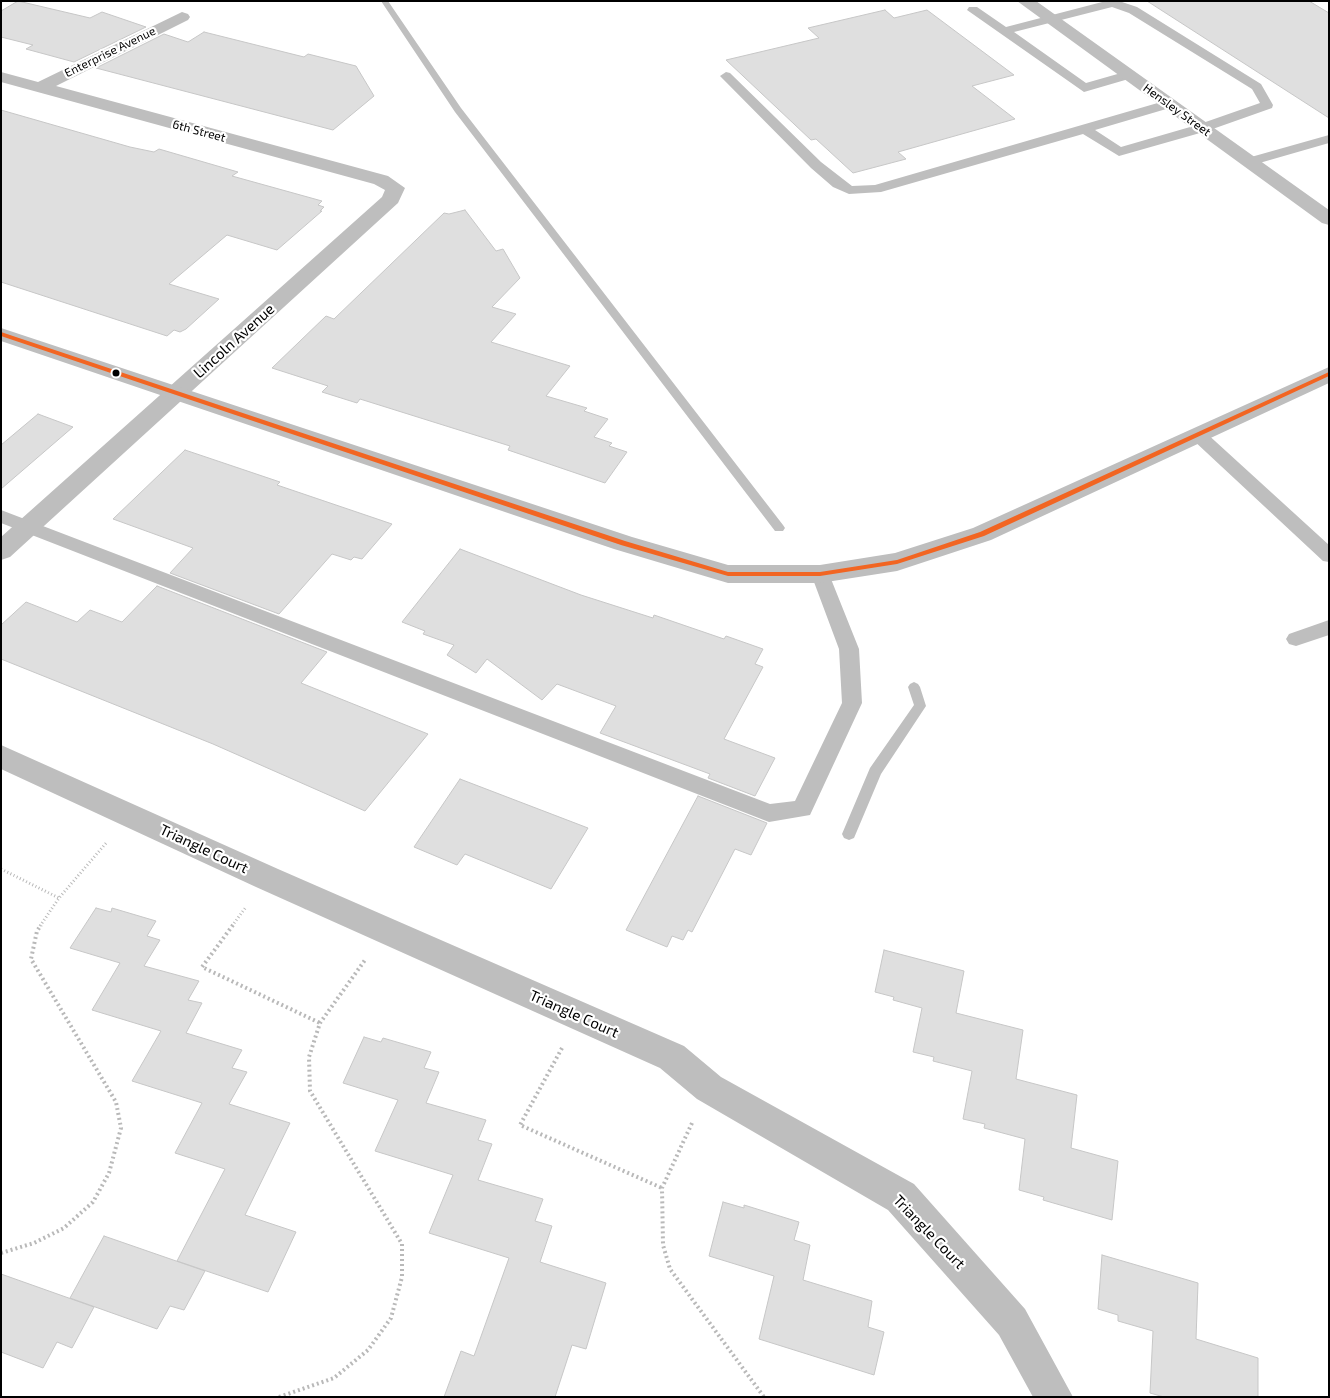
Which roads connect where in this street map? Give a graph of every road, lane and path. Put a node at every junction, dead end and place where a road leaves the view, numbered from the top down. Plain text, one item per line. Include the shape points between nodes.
1 (1025, 1) edge
2 (973, 10) dead end
3 (182, 17) dead end
4 (1050, 19) junction
5 (1004, 31) junction
6 (726, 76) dead end
7 (1128, 76) junction
8 (1, 78) edge
9 (39, 88) junction
10 (1168, 104) junction
11 (1202, 128) junction
12 (1086, 129) junction
13 (1329, 139) edge
14 (1249, 162) junction
15 (395, 188) joint
16 (1329, 219) edge
17 (1, 334) edge
18 (1329, 374) edge
19 (176, 394) junction
20 (1198, 435) junction
21 (1, 516) edge
22 (29, 526) junction
23 (1, 551) edge
24 (1329, 556) edge
25 (820, 574) junction
26 (1329, 627) edge
27 (1296, 639) dead end
28 (1, 756) edge
29 (130, 815) junction
30 (1, 869) edge
31 (267, 878) junction
32 (59, 898) junction
33 (386, 931) junction
34 (579, 1017) junction
35 (320, 1023) junction
36 (709, 1088) junction
37 (662, 1188) junction
38 (1, 1253) edge
39 (280, 1397) edge
40 (764, 1397) edge
41 (1054, 1397) edge

1 - 4 street, Hensley Street
2 - 5 lane
3 - 9 street, Enterprise Avenue
4 - 5 lane
4 - 7 street, Hensley Street
4 - 11 lane via 1113,3 1133,10 1257,88 1267,106
5 - 7 lane via 1084,88
6 - 12 lane via 816,165 849,190 876,189
7 - 10 street, Hensley Street
8 - 9 street, 6th Street
9 - 15 street, 6th Street via 381,180
10 - 11 street, Hensley Street
10 - 12 lane
11 - 12 lane via 1119,152
11 - 14 street, Hensley Street
13 - 14 lane
14 - 16 street, Hensley Street
15 - 19 street, Lincoln Avenue via 391,199
17 - 19 street
18 - 20 street
19 - 22 street, Lincoln Avenue
19 - 25 street via 624,543 728,574
20 - 24 lane
20 - 25 street via 982,534 897,562
21 - 22 lane
22 - 23 street, Lincoln Avenue
22 - 25 lane via 769,813 802,809 852,703 849,648
26 - 27 lane
28 - 29 street, Triangle Court
29 - 31 street, Triangle Court
29 - 32 path
30 - 32 path
31 - 33 street, Triangle Court
31 - 35 path via 202,966
32 - 38 path via 37,931 31,959 116,1102 121,1128 109,1172 93,1202 64,1228 34,1243
33 - 34 street, Triangle Court
33 - 35 path
34 - 36 street, Triangle Court via 672,1057
34 - 37 path via 520,1125
35 - 39 path via 309,1058 310,1091 402,1244 402,1277 391,1318 368,1350 334,1378
36 - 37 path
36 - 41 street, Triangle Court via 901,1197 1012,1322
37 - 40 path via 663,1245 670,1269

